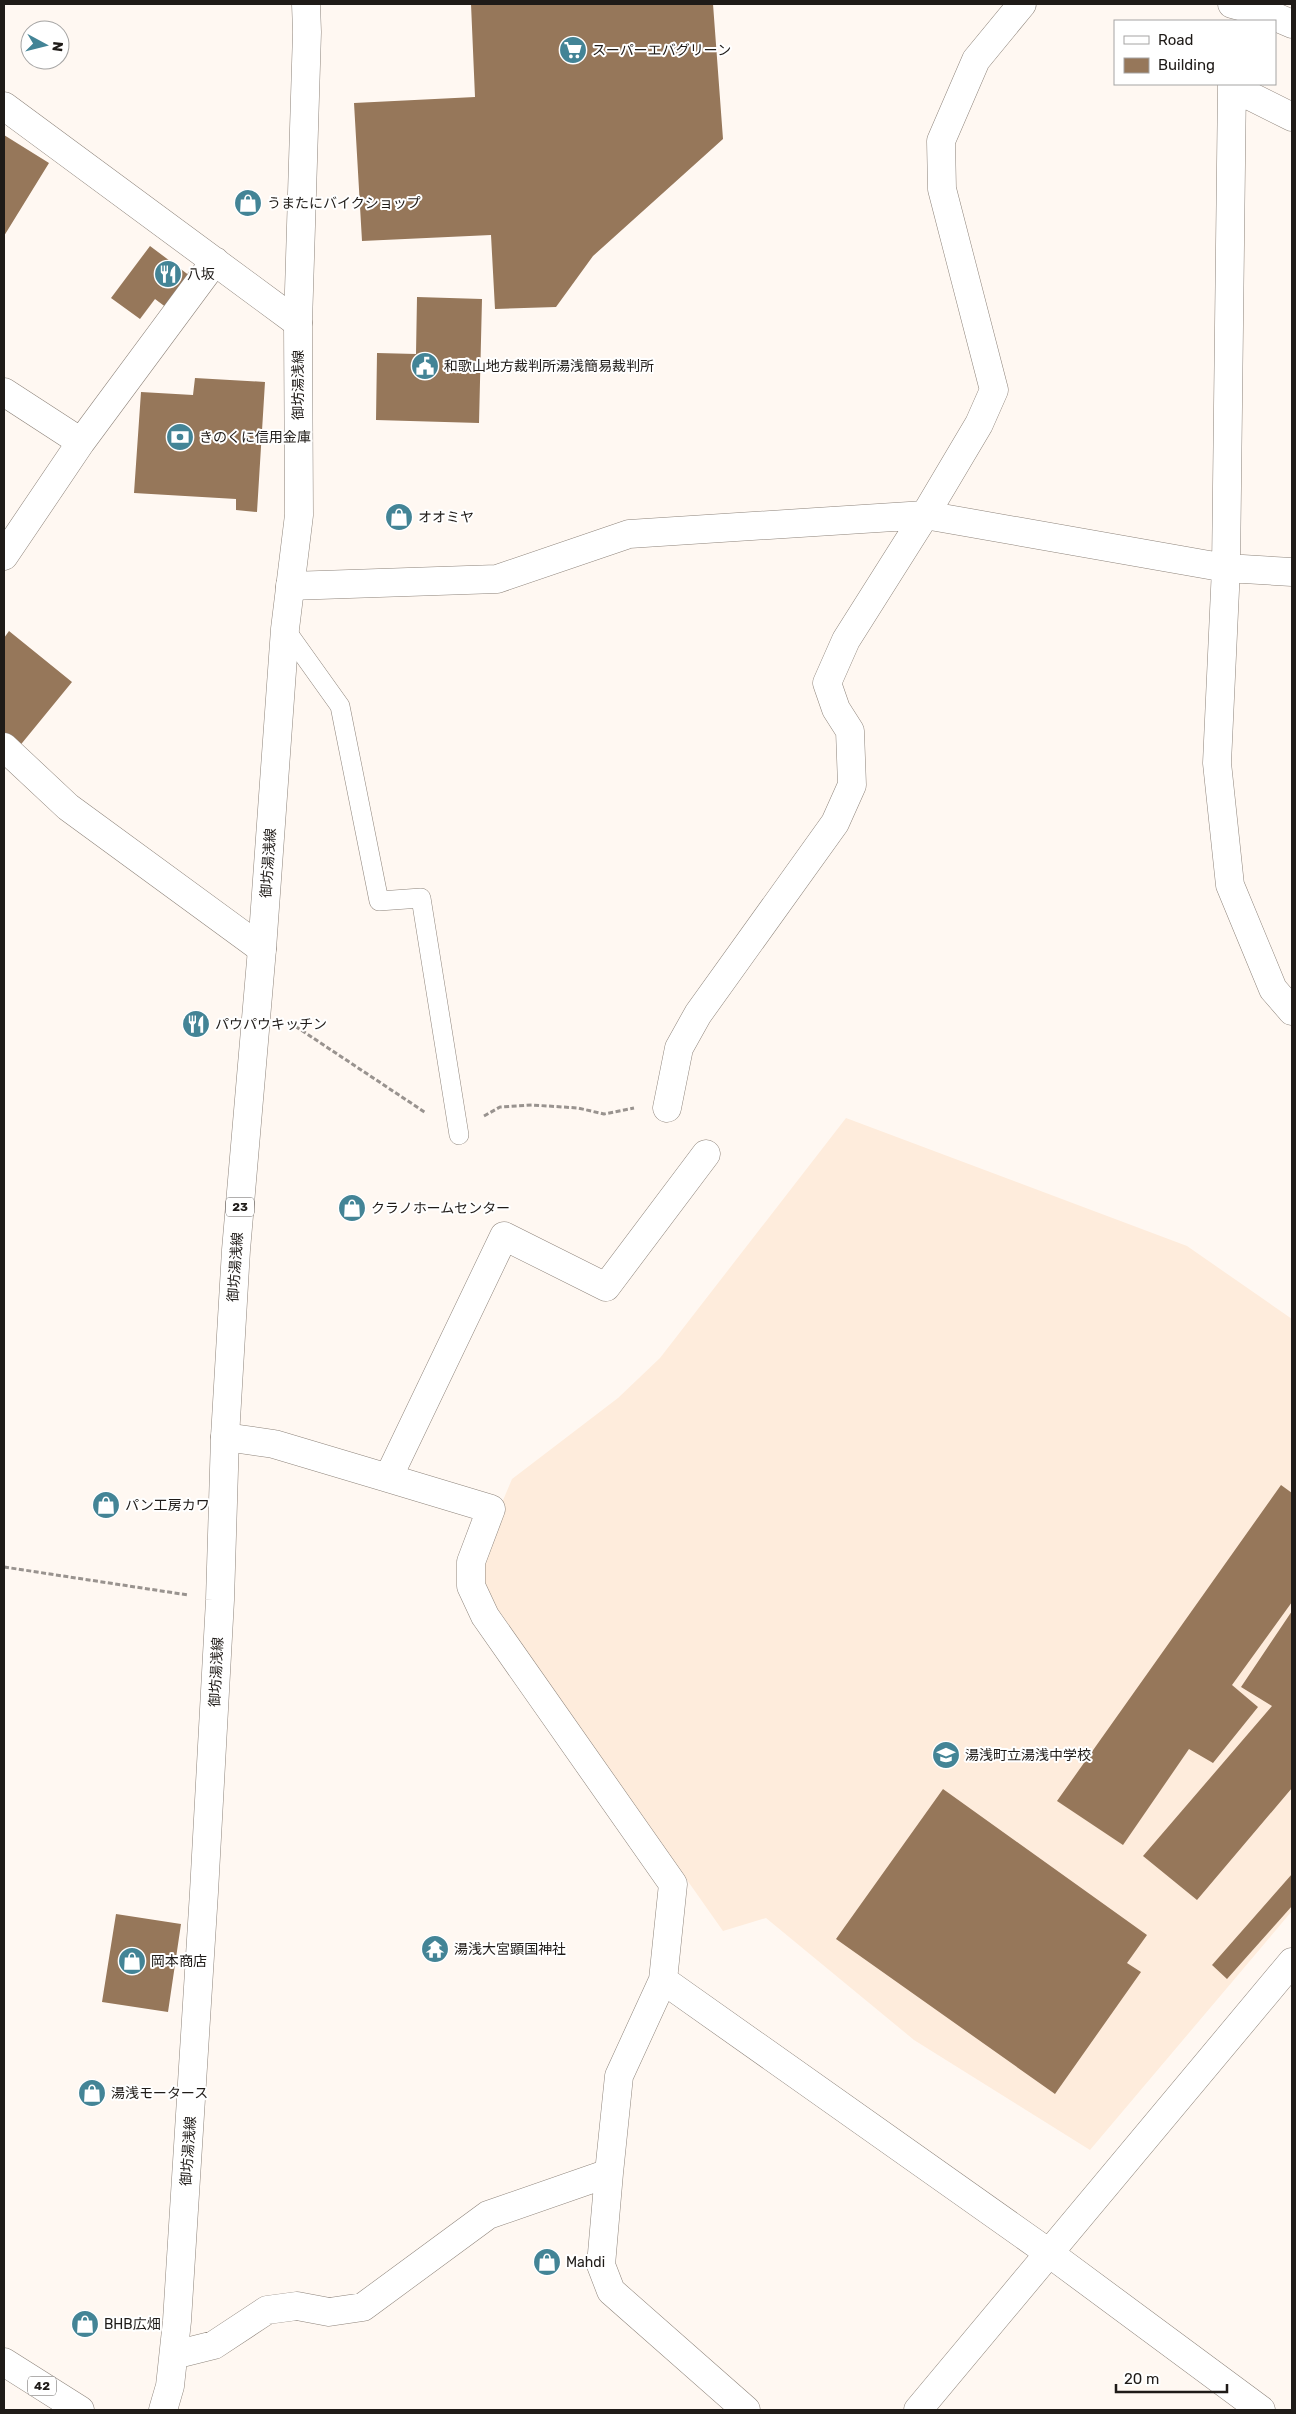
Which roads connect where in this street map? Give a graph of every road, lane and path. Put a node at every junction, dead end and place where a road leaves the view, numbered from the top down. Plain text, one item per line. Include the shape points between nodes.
1 (306, 4) edge
2 (1022, 4) edge
3 (1239, 9) edge
4 (1292, 24) edge
5 (1232, 86) edge
6 (4, 106) edge
7 (1292, 117) edge
8 (215, 261) junction
9 (298, 323) junction
10 (4, 392) edge
11 (81, 442) junction
12 (925, 515) junction
13 (4, 556) edge
14 (1226, 568) junction
15 (1292, 572) edge
16 (290, 586) junction
17 (285, 629) junction
18 (4, 747) edge
19 (262, 949) junction
20 (1292, 1011) edge
21 (667, 1108) dead end
22 (459, 1135) dead end
23 (706, 1154) dead end
24 (225, 1437) junction
25 (388, 1478) junction
26 (4, 1567) edge
27 (220, 1600) junction
28 (1292, 1962) edge
29 (663, 1980) junction
30 (609, 2173) junction
31 (1049, 2253) junction
32 (174, 2355) junction
33 (4, 2362) edge
34 (80, 2410) edge
35 (163, 2410) edge
36 (746, 2410) edge
37 (918, 2410) edge
38 (1260, 2410) edge

1 - 9 main road, 御坊湯浅線 / 23
2 - 12 main road via 976,60 941,141 942,188 994,390 979,424
3 - 4 main road
5 - 7 main road
5 - 14 main road
6 - 8 main road
8 - 9 main road
8 - 11 main road
9 - 16 main road, 御坊湯浅線 / 23 via 298,515
10 - 11 main road
11 - 13 main road
12 - 14 main road
12 - 16 main road via 629,534 497,579
12 - 21 main road via 846,640 827,683 836,709 850,731 852,785 835,823 698,1014 679,1048
14 - 15 main road
14 - 20 main road via 1217,763 1230,885 1273,989
16 - 17 main road, 御坊湯浅線 / 23
17 - 19 main road, 御坊湯浅線 / 23
17 - 22 lane via 340,706 379,901 421,898
18 - 19 main road via 68,807
19 - 24 main road, 御坊湯浅線 / 23 via 236,1250
23 - 25 main road via 606,1287 504,1236
24 - 25 main road via 274,1444
24 - 27 main road, 御坊湯浅線 / 23
25 - 29 main road via 491,1509 471,1562 471,1586 485,1616 674,1884
26 - 27 path
27 - 32 main road, 御坊湯浅線 / 23
28 - 31 main road
29 - 30 main road via 619,2076
29 - 31 main road
30 - 32 main road via 488,2215 363,2306 329,2312 297,2306 267,2310 214,2345
30 - 36 main road via 601,2265 611,2291
31 - 37 main road
31 - 38 main road
32 - 35 main road, 御坊湯浅線 / 23
33 - 34 main road, 42

